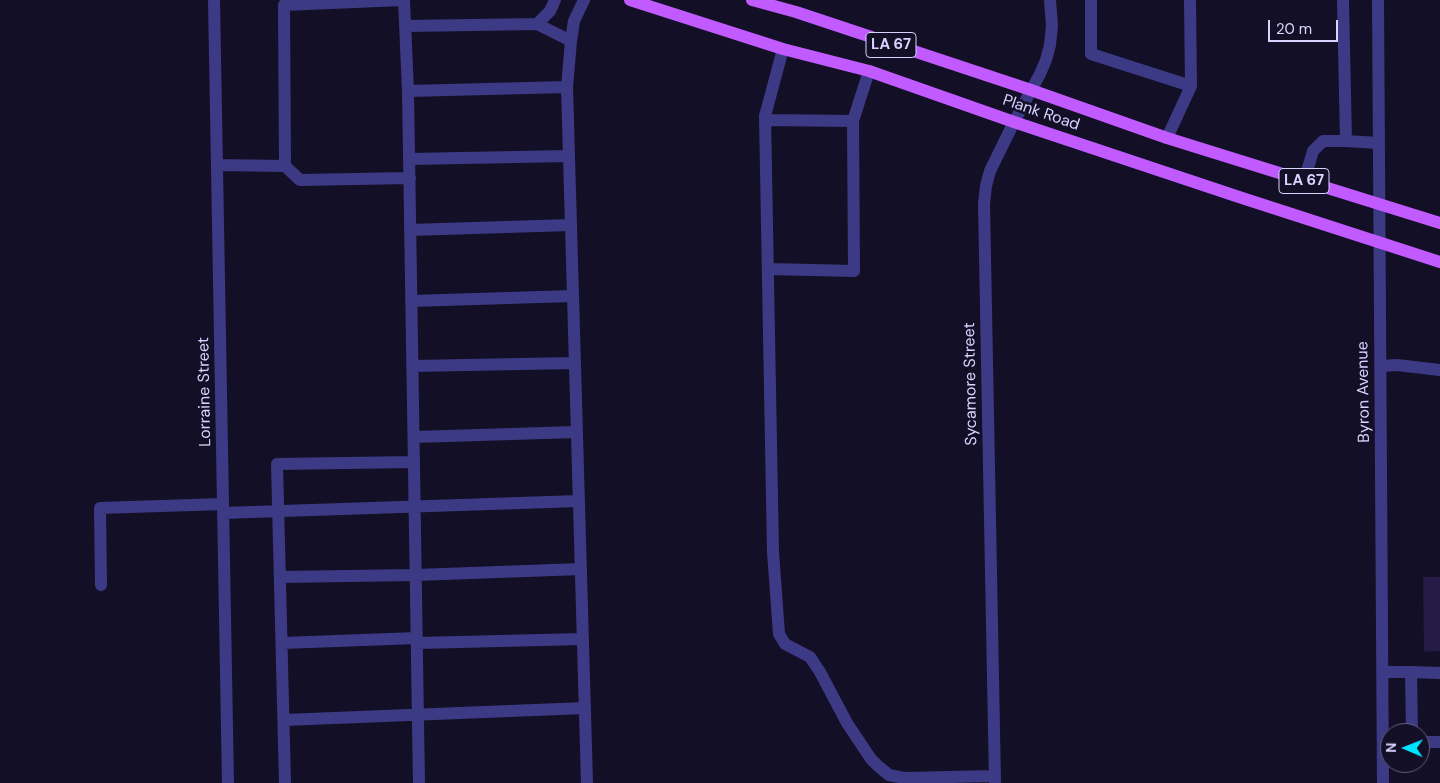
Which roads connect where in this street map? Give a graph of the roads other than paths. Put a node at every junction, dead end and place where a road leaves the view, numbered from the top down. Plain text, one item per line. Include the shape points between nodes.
1 (214, 0) edge
2 (403, 0) edge
3 (555, 0) edge
4 (584, 0) edge
5 (630, 0) edge
6 (752, 0) edge
7 (1050, 0) edge
8 (1090, 0) edge
9 (1190, 0) edge
10 (1343, 0) edge
11 (1378, 0) edge
12 (537, 24) junction
13 (406, 26) junction
14 (572, 41) junction
15 (783, 49) junction
16 (869, 71) junction
17 (1191, 86) junction
18 (567, 87) junction
19 (1031, 90) junction
20 (408, 91) junction
21 (766, 120) junction
22 (853, 121) junction
23 (1014, 122) junction
24 (1167, 138) junction
25 (1346, 141) junction
26 (1378, 143) junction
27 (569, 156) junction
28 (409, 159) junction
29 (217, 165) junction
30 (286, 166) junction
31 (410, 178) junction
32 (1304, 181) junction
33 (1379, 204) junction
34 (571, 224) junction
35 (1440, 224) edge
36 (410, 230) junction
37 (1380, 242) junction
38 (1440, 262) edge
39 (768, 269) junction
40 (573, 296) junction
41 (411, 301) junction
42 (575, 363) junction
43 (412, 366) junction
44 (1380, 366) junction
45 (1440, 370) edge
46 (577, 432) junction
47 (414, 437) junction
48 (414, 462) junction
49 (579, 501) junction
50 (415, 507) junction
51 (223, 508) junction
52 (278, 512) junction
53 (581, 569) junction
54 (416, 575) junction
55 (280, 577) junction
56 (101, 585) dead end
57 (583, 639) junction
58 (417, 641) junction
59 (282, 643) junction
60 (1383, 672) junction
61 (1411, 672) junction
62 (1440, 673) edge
63 (584, 708) junction
64 (418, 714) junction
65 (284, 720) junction
66 (1386, 723) edge
67 (1412, 723) edge
68 (995, 779) edge
69 (228, 783) edge
70 (285, 783) edge
71 (419, 783) edge
72 (581, 783) edge
73 (587, 783) edge

1 - 29 street, Lorraine Street
2 - 13 street
2 - 30 street via 284,5
3 - 12 street via 550,11
4 - 14 street via 574,21
5 - 15 main road, Plank Road / LA 67
6 - 19 main road, Plank Road / LA 67
7 - 19 street, Sycamore Street via 1050,45
8 - 17 street via 1090,54
9 - 17 street
10 - 25 street
11 - 26 street, Byron Avenue
12 - 13 street
12 - 14 street
13 - 20 street
14 - 18 street
15 - 16 main road, Plank Road / LA 67
15 - 21 street
16 - 22 street
16 - 23 main road, Plank Road / LA 67
17 - 24 street
18 - 20 street
18 - 27 street
19 - 23 street, Sycamore Street
19 - 24 main road, Plank Road / LA 67
20 - 28 street
21 - 22 street
21 - 39 street
22 - 39 street via 854,271
23 - 37 main road, Plank Road / LA 67
23 - 68 street, Sycamore Street via 990,171 984,204
24 - 32 main road, Plank Road / LA 67
25 - 26 street
25 - 32 street via 1323,141 1313,151
26 - 33 street, Byron Avenue
27 - 28 street
27 - 34 street
28 - 31 street
29 - 30 street
29 - 51 street, Lorraine Street
30 - 31 street via 300,180
31 - 36 street
32 - 33 main road, Plank Road / LA 67
33 - 35 main road, Plank Road / LA 67
33 - 37 street, Byron Avenue
34 - 36 street
34 - 40 street
36 - 41 street
37 - 38 main road, Plank Road / LA 67
37 - 44 street, Byron Avenue
39 - 68 street via 772,552 779,634 785,644 810,657 871,759 889,775
40 - 41 street
40 - 42 street
41 - 43 street
42 - 43 street
42 - 46 street
43 - 47 street
44 - 45 street
44 - 60 street, Byron Avenue
46 - 47 street
46 - 49 street
47 - 48 street
48 - 50 street
48 - 52 street via 277,464
49 - 50 street
49 - 53 street
50 - 52 street
50 - 54 street
51 - 52 street
51 - 56 street via 100,508
51 - 69 street, Lorraine Street
52 - 55 street
53 - 54 street
53 - 57 street
54 - 55 street
54 - 58 street
55 - 59 street
57 - 58 street
57 - 63 street
58 - 59 street
58 - 64 street
59 - 65 street
60 - 61 street
60 - 66 street, Byron Avenue
61 - 62 street
61 - 67 street
63 - 64 street
63 - 73 street
64 - 65 street
64 - 71 street
65 - 70 street
72 - 73 street

